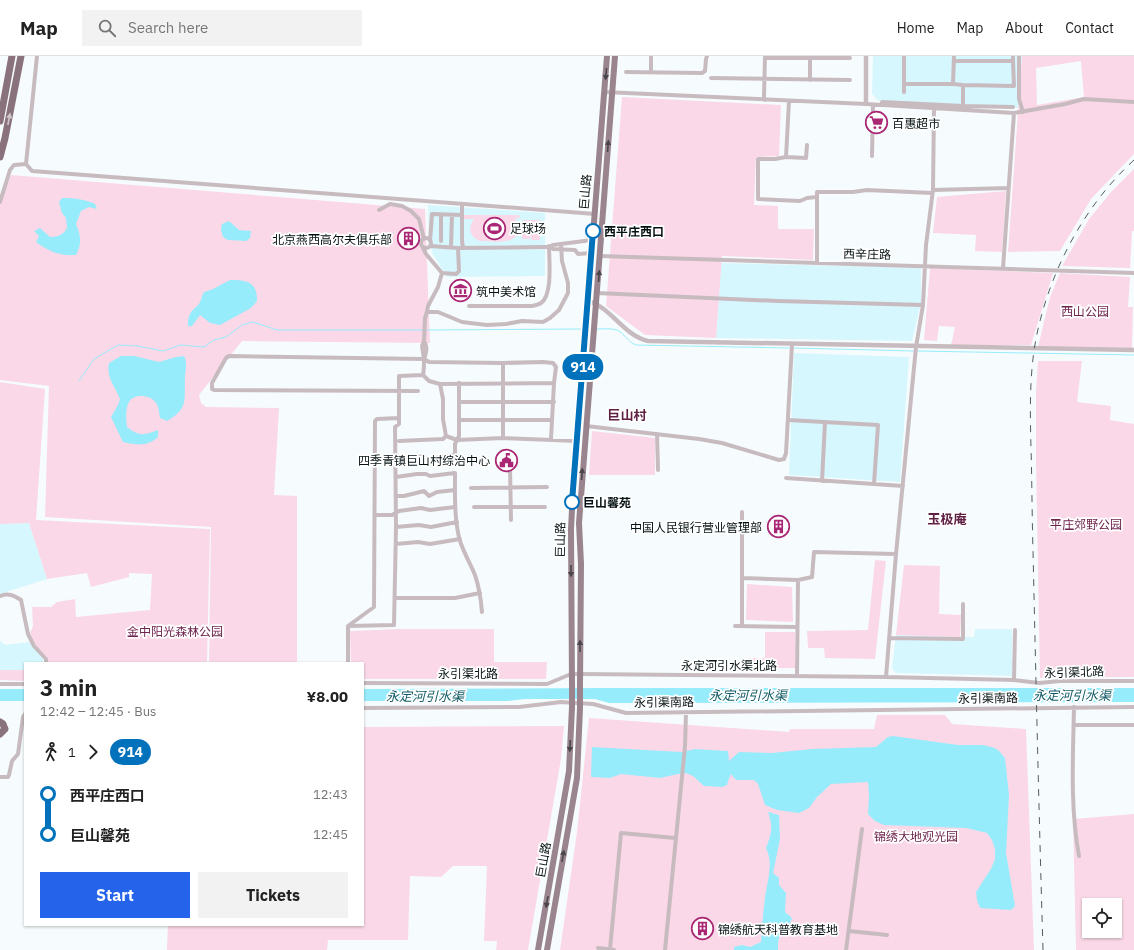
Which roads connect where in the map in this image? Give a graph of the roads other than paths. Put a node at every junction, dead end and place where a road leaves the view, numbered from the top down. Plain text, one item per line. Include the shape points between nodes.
1 (9, 56) edge
2 (12, 56) edge
3 (21, 56) edge
4 (37, 56) edge
5 (607, 56) edge
6 (615, 56) edge
7 (651, 56) edge
8 (707, 56) edge
9 (810, 56) edge
10 (866, 56) edge
11 (904, 56) edge
12 (1019, 56) edge
13 (765, 57) edge
14 (850, 58) dead end
15 (1013, 58) edge
16 (954, 59) edge
17 (626, 72) dead end
18 (652, 72) junction
19 (711, 78) dead end
20 (764, 79) junction
21 (810, 80) junction
22 (850, 80) dead end
23 (7, 83) junction
24 (904, 84) junction
25 (954, 84) junction
26 (963, 85) junction
27 (604, 92) junction
28 (611, 92) junction
29 (904, 92) dead end
30 (765, 100) junction
31 (959, 100) dead end
32 (789, 101) junction
33 (882, 102) dead end
34 (1134, 102) edge
35 (866, 104) junction
36 (873, 105) junction
37 (961, 106) junction
38 (1013, 107) dead end
39 (934, 108) junction
40 (1023, 112) junction
41 (1014, 113) junction
42 (0, 121) edge
43 (807, 145) dead end
44 (872, 156) dead end
45 (0, 157) edge
46 (786, 157) junction
47 (26, 164) junction
48 (1009, 188) junction
49 (933, 192) junction
50 (816, 198) junction
51 (0, 202) edge
52 (462, 204) junction
53 (379, 210) dead end
54 (441, 214) junction
55 (594, 214) junction
56 (452, 215) junction
57 (462, 215) junction
58 (424, 239) junction
59 (592, 240) junction
60 (430, 241) junction
61 (441, 241) dead end
62 (574, 242) junction
63 (561, 244) junction
64 (430, 246) junction
65 (550, 246) junction
66 (451, 247) junction
67 (423, 248) junction
68 (458, 248) junction
69 (464, 248) junction
70 (562, 250) junction
71 (575, 250) junction
72 (591, 253) junction
73 (600, 256) junction
74 (817, 263) junction
75 (925, 266) junction
76 (1003, 268) junction
77 (442, 273) junction
78 (1134, 273) edge
79 (598, 293) junction
80 (588, 301) junction
81 (597, 304) junction
82 (923, 305) junction
83 (469, 306) dead end
84 (427, 312) junction
85 (792, 344) junction
86 (916, 347) junction
87 (1134, 350) edge
88 (424, 359) junction
89 (503, 363) junction
90 (423, 375) junction
91 (503, 382) junction
92 (554, 382) junction
93 (458, 383) junction
94 (440, 384) junction
95 (399, 391) junction
96 (418, 391) dead end
97 (459, 402) junction
98 (503, 402) junction
99 (554, 402) junction
100 (399, 418) junction
101 (458, 420) junction
102 (503, 420) junction
103 (552, 420) junction
104 (788, 420) junction
105 (825, 422) junction
106 (586, 426) junction
107 (657, 434) junction
108 (446, 436) junction
109 (503, 438) junction
110 (551, 439) junction
111 (457, 440) junction
112 (399, 441) dead end
113 (577, 441) junction
114 (396, 457) junction
115 (510, 467) dead end
116 (658, 470) dead end
117 (396, 477) junction
118 (786, 478) dead end
119 (822, 481) junction
120 (874, 484) junction
121 (903, 486) junction
122 (511, 487) junction
123 (547, 487) dead end
124 (471, 488) dead end
125 (455, 490) junction
126 (396, 496) junction
127 (455, 506) junction
128 (511, 507) junction
129 (474, 508) dead end
130 (545, 508) dead end
131 (742, 512) dead end
132 (396, 513) junction
133 (375, 515) junction
134 (511, 520) dead end
135 (456, 522) junction
136 (396, 527) junction
137 (460, 539) junction
138 (396, 544) junction
139 (896, 554) junction
140 (744, 578) junction
141 (798, 580) junction
142 (480, 594) junction
143 (0, 596) edge
144 (396, 598) junction
145 (963, 604) dead end
146 (482, 612) dead end
147 (348, 626) junction
148 (735, 626) dead end
149 (742, 626) junction
150 (797, 626) junction
151 (1015, 630) dead end
152 (889, 638) junction
153 (46, 662) edge
154 (348, 662) edge
155 (571, 674) junction
156 (580, 674) junction
157 (797, 675) junction
158 (886, 677) junction
159 (1014, 680) junction
160 (1134, 680) edge
161 (364, 683) edge
162 (0, 684) edge
163 (24, 684) edge
164 (1074, 707) junction
165 (1134, 707) edge
166 (364, 708) edge
167 (686, 712) junction
168 (24, 716) edge
169 (0, 722) edge
170 (1074, 725) junction
171 (1134, 725) edge
172 (0, 734) edge
173 (0, 778) edge
174 (862, 829) dead end
175 (675, 838) junction
176 (1079, 856) dead end
177 (849, 931) junction
178 (886, 935) dead end
179 (598, 948) dead end
180 (612, 949) edge
181 (538, 950) edge
182 (547, 950) edge
183 (665, 950) edge
184 (846, 950) edge

1 - 23 highway
2 - 23 highway
45 -> 3 highway via 6,138
4 - 47 street
5 -> 27 main road, 巨山路
6 - 28 main road, 巨山路
7 - 18 street
8 - 18 street via 705,70 702,72
9 - 21 street
10 - 35 street
11 - 24 street
12 - 40 street via 1019,99
13 - 14 street
13 - 20 street
15 - 16 street
15 - 26 street via 1014,86
16 - 25 street
17 - 18 street
19 - 20 street
20 - 21 street
20 - 30 street
21 - 22 street
23 - 42 highway
24 - 25 street
24 - 29 street
25 - 26 street
26 - 37 street
27 - 28 street
27 - 55 main road, 巨山路
28 - 30 street
73 -> 28 main road, 巨山路
30 - 32 street
31 - 37 street
32 - 35 street
32 - 46 street
33 - 37 street
34 - 40 street via 1084,99
35 - 36 street
36 - 39 street
36 - 44 street
37 - 38 street
39 - 41 street
39 - 49 street
40 - 41 street
41 - 48 street
43 - 46 street via 806,158
46 - 50 street via 758,159 758,199 800,201
47 - 51 street via 14,166 10,170
47 - 52 street via 32,171
48 - 49 street
48 - 76 street
49 - 50 street via 816,192
49 - 75 street via 926,238
50 - 74 street
52 - 55 street
52 - 57 street
53 - 58 street via 390,204 411,211 419,219
54 - 56 street
54 - 60 street via 432,214
54 - 61 street
55 - 59 main road, 巨山路
56 - 57 street
56 - 66 street
57 - 69 street
58 - 60 street
58 - 67 street via 421,243
59 - 62 street
59 - 72 main road, 巨山路
60 - 64 street
62 - 63 street
62 - 71 street
63 - 65 street
63 - 70 street
64 - 66 street
64 - 67 street
65 - 69 street
65 - 70 street via 553,250
65 - 83 street via 549,289 541,304
66 - 68 street
67 - 77 street
68 - 69 street
68 - 77 street via 459,271 456,274
70 - 71 street
70 - 84 street via 568,293 560,310 543,322 462,322 438,312
71 - 72 street via 578,254
72 - 80 main road, 巨山路
73 - 74 street, 西辛庄路
79 -> 73 main road, 巨山路
74 - 75 street, 西辛庄路
75 - 76 street, 西辛庄路
75 - 82 street
76 - 78 street, 西辛庄路
77 - 84 street
79 - 81 main road, 巨山路
79 - 82 street
80 - 81 street
80 - 113 main road, 巨山路
81 - 85 street via 639,338 648,341
81 - 106 main road, 巨山路
82 - 86 street
84 - 88 street via 424,323 427,354
85 - 86 street
85 - 104 street
86 - 87 street
86 - 121 street
88 - 89 street via 429,362
88 - 90 street
88 - 95 street via 229,356 212,383 214,390
89 - 91 street
89 - 92 street via 553,363 556,367
90 - 94 street via 429,381
90 - 95 street via 399,376
91 - 92 street
91 - 93 street
91 - 98 street
92 - 99 street
93 - 94 street
93 - 97 street
94 - 108 street
95 - 96 street
95 - 100 street
97 - 98 street
97 - 101 street
98 - 99 street
98 - 102 street
99 - 103 street
100 - 114 street via 399,424 395,427
100 - 133 street via 375,421
101 - 102 street
101 - 111 street
102 - 103 street
102 - 109 street
103 - 110 street
104 - 105 street
104 - 107 street via 786,453 784,459 779,460 722,443
105 - 119 street
105 - 120 street via 878,425
106 - 107 street
156 -> 106 main road, 巨山路 via 579,523
107 - 116 street
108 - 111 street
108 - 112 street via 443,439
109 - 110 street
109 - 111 street
110 - 113 street
111 - 114 street via 455,455 425,459 424,456 405,459
113 -> 155 main road, 巨山路 via 571,529
114 - 117 street
115 - 122 street
117 - 125 street via 455,473
117 - 126 street
118 - 119 street
119 - 120 street
120 - 121 street
121 - 139 street
122 - 123 street
122 - 124 street
122 - 128 street
125 - 126 street via 437,492 429,496 424,491
125 - 127 street
126 - 132 street
127 - 132 street via 430,510 421,508
127 - 135 street
128 - 129 street
128 - 130 street
128 - 134 street
131 - 140 street
132 - 133 street
132 - 136 street
133 - 147 street via 374,607
135 - 136 street via 431,527
135 - 137 street
136 - 138 street
137 - 138 street via 430,544
137 - 142 street
138 - 144 street
139 - 141 street via 814,552 812,577
139 - 152 street
140 - 141 street
140 - 149 street
141 - 150 street
142 - 144 street via 455,598
142 - 146 street
143 - 153 street via 13,595 21,600 28,634
144 - 147 street via 394,625
145 - 152 street via 963,639
147 - 154 street
148 - 149 street
149 - 150 street
150 - 157 street
151 - 159 street
152 - 158 street
155 - 156 street, 永定河引水渠北路
155 - 161 street, 永引渠北路 via 547,684
155 -> 181 main road, 巨山路, bridge via 569,770
156 - 157 street, 永定河引水渠北路
182 -> 156 main road, 巨山路, bridge via 577,778
157 - 158 street, 永定河引水渠北路
158 - 159 street, 永引渠北路
159 - 160 street, 永引渠北路 via 1039,683
162 - 163 street
164 - 165 street, 永引渠南路
164 - 167 street, 永引渠南路
164 - 170 street
166 - 167 street, 永引渠南路 via 519,707 561,702 593,704 626,712
167 - 175 street
168 - 173 street via 18,754 12,761 8,777
169 - 172 highway via 5,729
170 - 171 street
170 - 176 street via 1073,810
174 - 177 street
175 - 180 street via 621,833
175 - 183 street
177 - 178 street
177 - 184 street
179 - 180 street

